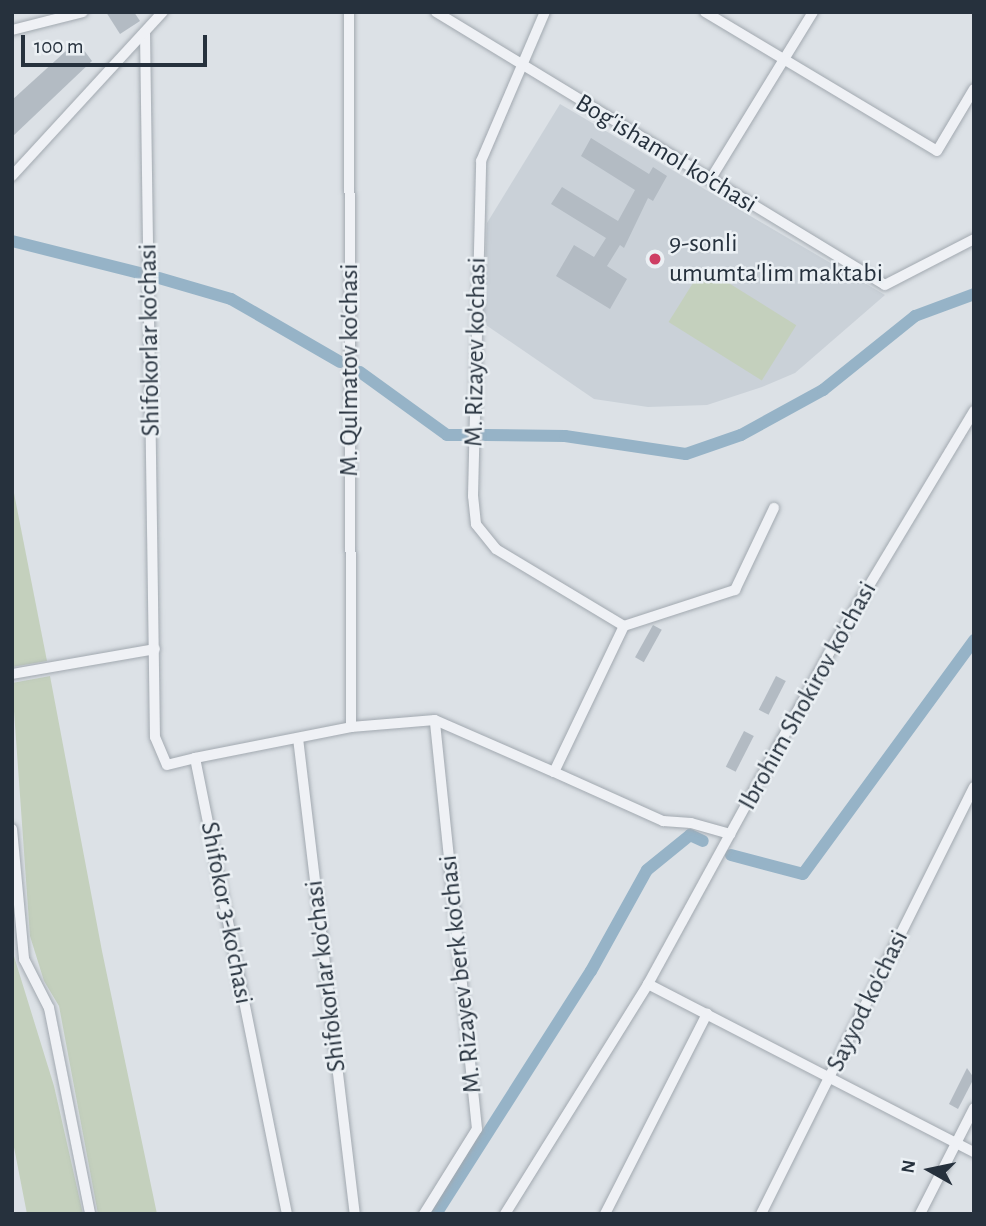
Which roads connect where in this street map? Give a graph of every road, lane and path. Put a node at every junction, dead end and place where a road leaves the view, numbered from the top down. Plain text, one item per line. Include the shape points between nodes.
1 (83, 12) edge
2 (163, 12) edge
3 (349, 12) edge
4 (436, 12) edge
5 (545, 12) edge
6 (705, 12) edge
7 (813, 12) edge
8 (12, 30) edge
9 (145, 32) junction
10 (786, 57) junction
11 (522, 66) junction
12 (974, 89) edge
13 (12, 176) edge
14 (710, 180) junction
15 (974, 239) edge
16 (974, 411) edge
17 (774, 508) dead end
18 (624, 626) junction
19 (155, 649) junction
20 (12, 674) edge
21 (435, 720) junction
22 (352, 727) junction
23 (298, 738) junction
24 (195, 758) junction
25 (554, 772) junction
26 (974, 787) edge
27 (12, 829) edge
28 (730, 834) junction
29 (648, 984) junction
30 (707, 1014) junction
31 (830, 1077) junction
32 (974, 1108) edge
33 (956, 1143) junction
34 (974, 1152) edge
35 (90, 1214) edge
36 (287, 1214) edge
37 (355, 1214) edge
38 (424, 1214) edge
39 (505, 1214) edge
40 (605, 1214) edge
41 (761, 1214) edge
42 (919, 1214) edge

1 - 8 street
2 - 9 street
3 - 22 street, M. Qulmatov ko'chasi
4 - 11 street, Bog'ishamol ko'chasi
5 - 11 street, M. Rizayev ko'chasi
6 - 10 street
7 - 10 street
9 - 13 street
9 - 19 street, Shifokorlar ko'chasi
10 - 12 street via 937,151
10 - 14 street
11 - 14 street, Bog'ishamol ko'chasi
11 - 18 street, M. Rizayev ko'chasi via 481,161 476,524 496,549
14 - 15 street, Bog'ishamol ko'chasi via 885,285
16 - 28 street, Ibrohim Shokirov ko'chasi via 834,644
17 - 18 street via 735,590
18 - 25 street
19 - 20 street
19 - 24 street via 155,737 167,765
21 - 22 street
21 - 25 street
21 - 38 street, M. Rizayev berk ko'chasi via 477,1129
22 - 23 street
23 - 24 street
23 - 37 street, Shifokorlar ko'chasi
24 - 36 street, Shifokor 3-ko'chasi
25 - 28 street via 663,821
26 - 31 street, Sayyod ko'chasi
27 - 35 street via 24,959 49,1008
28 - 29 street, Ibrohim Shokirov ko'chasi
29 - 30 street
29 - 39 street, Ibrohim Shokirov ko'chasi
30 - 31 street
30 - 40 street
31 - 33 street
31 - 41 street, Sayyod ko'chasi
32 - 33 street
33 - 34 street
33 - 42 street

